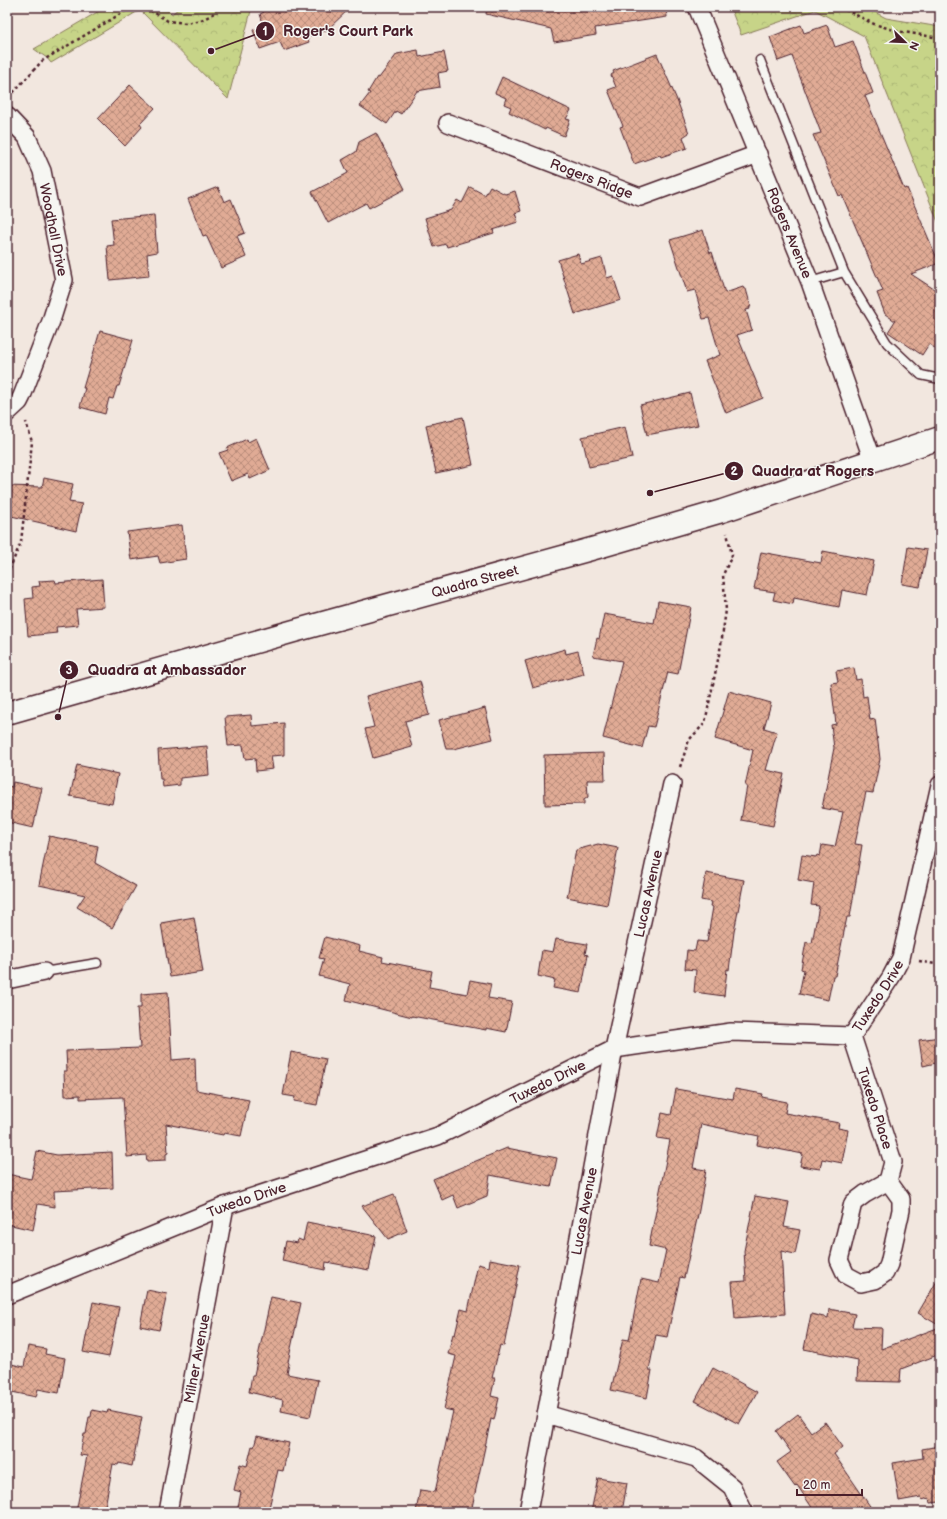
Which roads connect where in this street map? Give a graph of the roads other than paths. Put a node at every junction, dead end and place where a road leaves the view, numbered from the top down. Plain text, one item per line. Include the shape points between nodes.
1 (697, 7) edge
2 (760, 60) dead end
3 (7, 116) edge
4 (448, 122) dead end
5 (758, 154) junction
6 (844, 272) junction
7 (810, 282) junction
8 (940, 379) edge
9 (13, 407) edge
10 (940, 438) edge
11 (873, 461) junction
12 (7, 713) edge
13 (672, 784) road end
14 (940, 785) edge
15 (97, 963) dead end
16 (44, 972) joint
17 (7, 980) edge
18 (852, 1036) junction
19 (614, 1049) junction
20 (888, 1181) junction
21 (225, 1206) junction
22 (7, 1295) edge
23 (546, 1414) junction
24 (168, 1512) edge
25 (528, 1512) edge
26 (744, 1512) edge

1 - 5 street, Rogers Avenue
2 - 6 lane
3 - 9 street, Woodhall Drive via 27,137 42,171 64,280 51,321
4 - 5 street, Rogers Ridge via 640,196
5 - 7 street, Rogers Avenue
6 - 7 lane
6 - 8 lane via 887,344 920,375
7 - 11 street, Rogers Avenue
10 - 11 main road, Quadra Street
11 - 12 main road, Quadra Street via 722,511 595,548 302,628
13 - 19 street, Lucas Avenue
14 - 18 street, Tuxedo Drive via 901,958
15 - 16 lane
16 - 17 street
18 - 19 street, Tuxedo Drive via 731,1032
18 - 20 street, Tuxedo Place via 893,1162
19 - 21 street, Tuxedo Drive via 438,1136
19 - 23 street, Lucas Avenue
20 - 20 street via 853,1203 839,1260 846,1275 860,1283 875,1280 885,1273 888,1264 901,1210 901,1198
21 - 22 street, Tuxedo Drive
21 - 24 street, Milner Avenue
23 - 25 street, Lucas Avenue
23 - 26 street via 696,1458 732,1487

